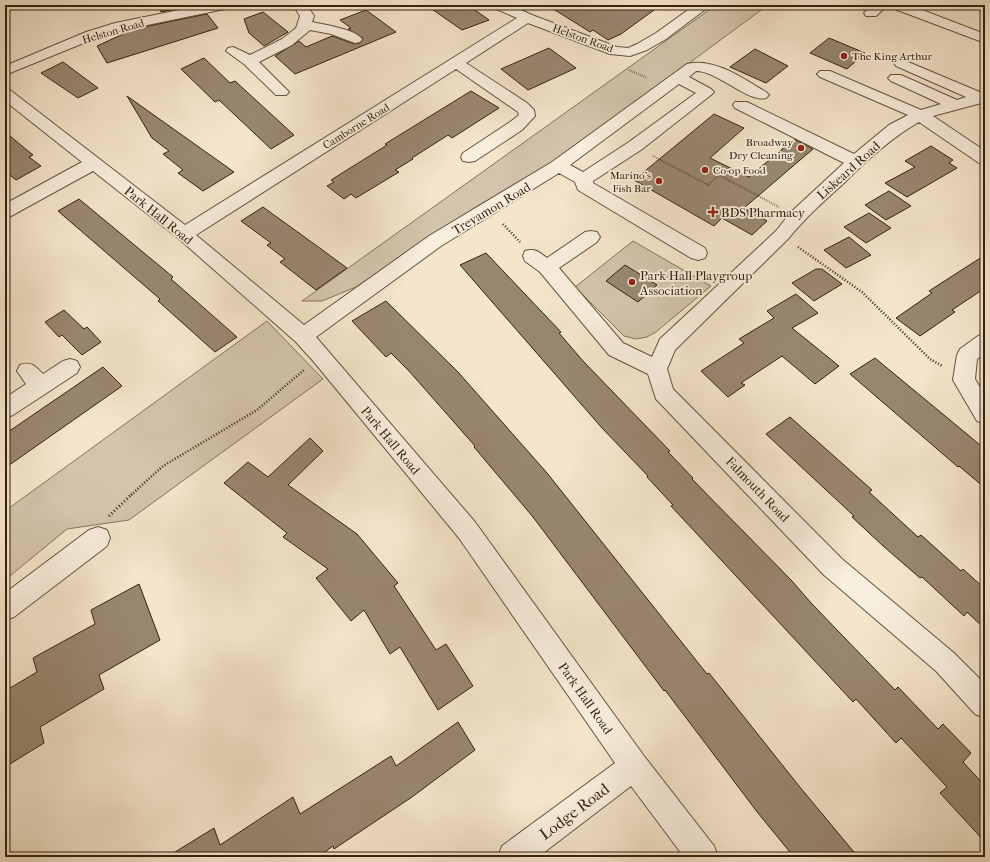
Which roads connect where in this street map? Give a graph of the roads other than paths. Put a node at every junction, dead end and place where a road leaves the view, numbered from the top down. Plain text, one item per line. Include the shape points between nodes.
1 (225, 5) edge
2 (300, 5) edge
3 (499, 5) edge
4 (704, 5) edge
5 (897, 5) edge
6 (527, 18) junction
7 (305, 25) junction
8 (355, 39) dead end
9 (985, 39) edge
10 (233, 51) dead end
11 (456, 62) junction
12 (901, 63) dead end
13 (254, 66) junction
14 (5, 71) edge
15 (825, 74) dead end
16 (678, 77) junction
17 (896, 78) dead end
18 (281, 92) dead end
19 (5, 93) edge
20 (761, 95) dead end
21 (983, 97) edge
22 (741, 105) dead end
23 (954, 105) junction
24 (920, 115) junction
25 (469, 157) dead end
26 (985, 159) edge
27 (856, 162) junction
28 (94, 163) junction
29 (558, 166) junction
30 (584, 179) junction
31 (5, 212) edge
32 (184, 234) junction
33 (592, 237) dead end
34 (698, 253) dead end
35 (303, 336) junction
36 (985, 342) edge
37 (70, 367) dead end
38 (657, 369) junction
39 (5, 408) edge
40 (985, 415) edge
41 (80, 545) road end
42 (5, 608) edge
43 (985, 704) edge
44 (634, 766) junction
45 (514, 857) edge
46 (702, 857) edge

1 - 14 street, Helston Road via 120,26 91,35
2 - 7 street via 307,16
3 - 6 street, Helston Road
4 - 6 street, Helston Road via 661,36 630,52 615,51
5 - 9 street
6 - 11 street, Camborne Road
7 - 8 street via 335,31
7 - 13 street via 304,30
10 - 13 street
11 - 25 street via 521,106 526,110 527,116
11 - 32 street, Camborne Road
12 - 21 street
13 - 18 street
15 - 24 street
16 - 20 street, Treyamon Road via 692,67 702,67
16 - 29 street, Treyamon Road
16 - 30 street via 706,92 635,146
17 - 23 street
19 - 28 street, Park Hall Road
21 - 23 street, Liskeard Road
22 - 27 street
23 - 24 street, Liskeard Road
24 - 26 street
24 - 27 street, Liskeard Road via 895,129
27 - 38 street, Liskeard Road via 797,216 782,235 667,345
28 - 31 street
28 - 32 street, Park Hall Road
29 - 30 street
29 - 35 street, Treyamon Road via 435,241
30 - 34 street via 584,186
32 - 35 street, Park Hall Road
33 - 38 street via 540,261 616,349
35 - 44 street, Park Hall Road via 467,530
36 - 40 street via 967,355 964,380
37 - 39 street via 34,378
38 - 43 street, Falmouth Road via 664,393 833,567 945,662
41 - 42 street
44 - 45 street, Lodge Road
44 - 46 street, Park Hall Road

